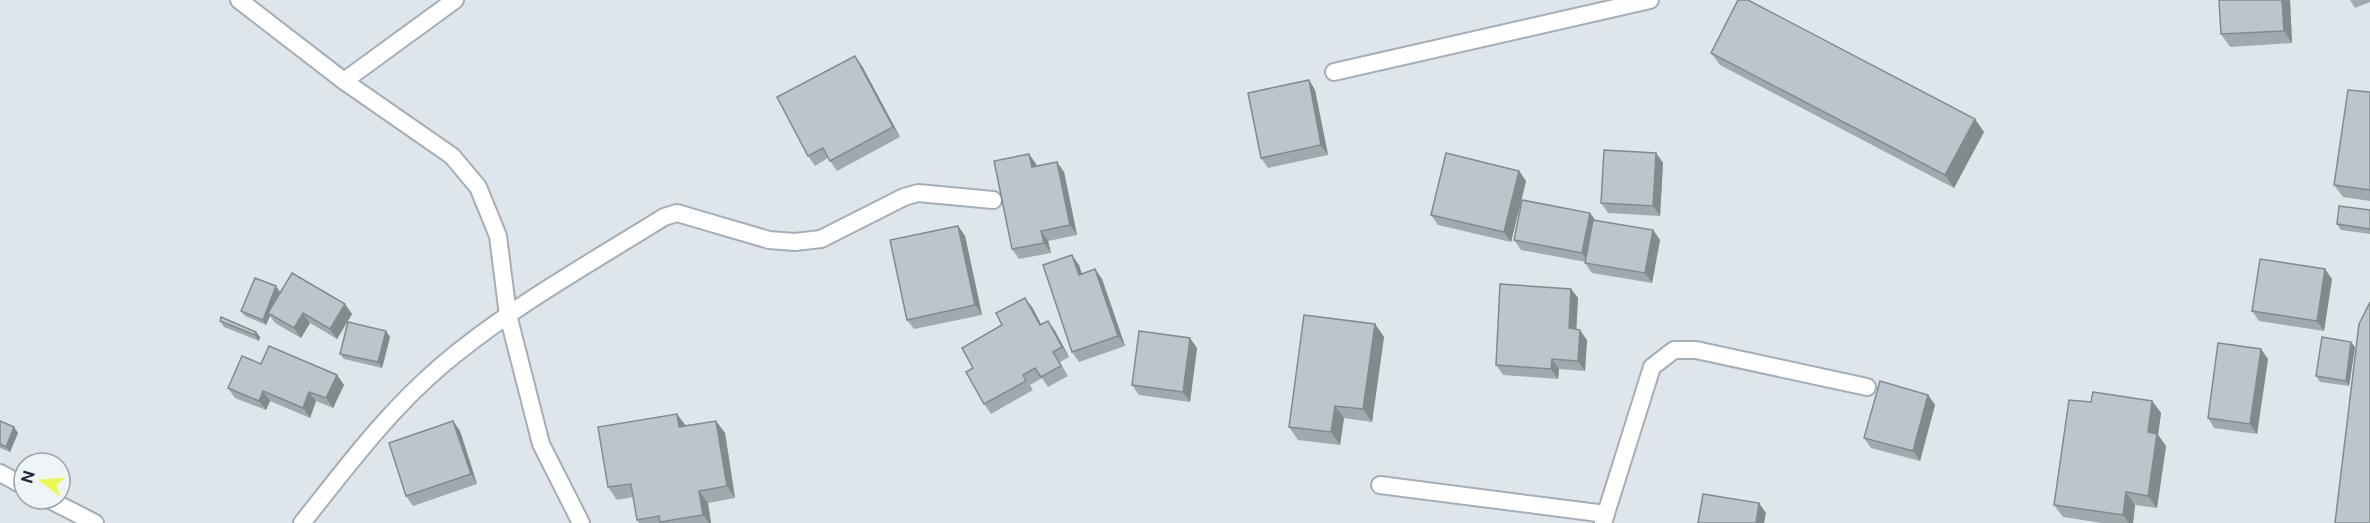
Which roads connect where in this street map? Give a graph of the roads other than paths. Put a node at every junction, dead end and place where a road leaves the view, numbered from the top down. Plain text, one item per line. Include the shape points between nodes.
1 (238, 0) edge
2 (455, 0) edge
3 (1650, 0) edge
4 (1334, 72) dead end
5 (344, 81) junction
6 (993, 200) dead end
7 (508, 315) junction
8 (1867, 387) dead end
9 (1380, 485) dead end
10 (72, 511) edge
11 (1605, 519) edge
12 (95, 523) edge
13 (302, 523) edge
14 (581, 523) edge

1 - 5 street
2 - 5 street
3 - 4 street
5 - 7 street via 452,156 478,187 498,236
6 - 7 street via 918,193 821,239 795,242 769,240 677,213 664,217
7 - 13 street via 440,366 382,422
7 - 14 street via 541,444
8 - 11 street via 1696,350 1674,350 1652,367
9 - 11 street
10 - 12 street

